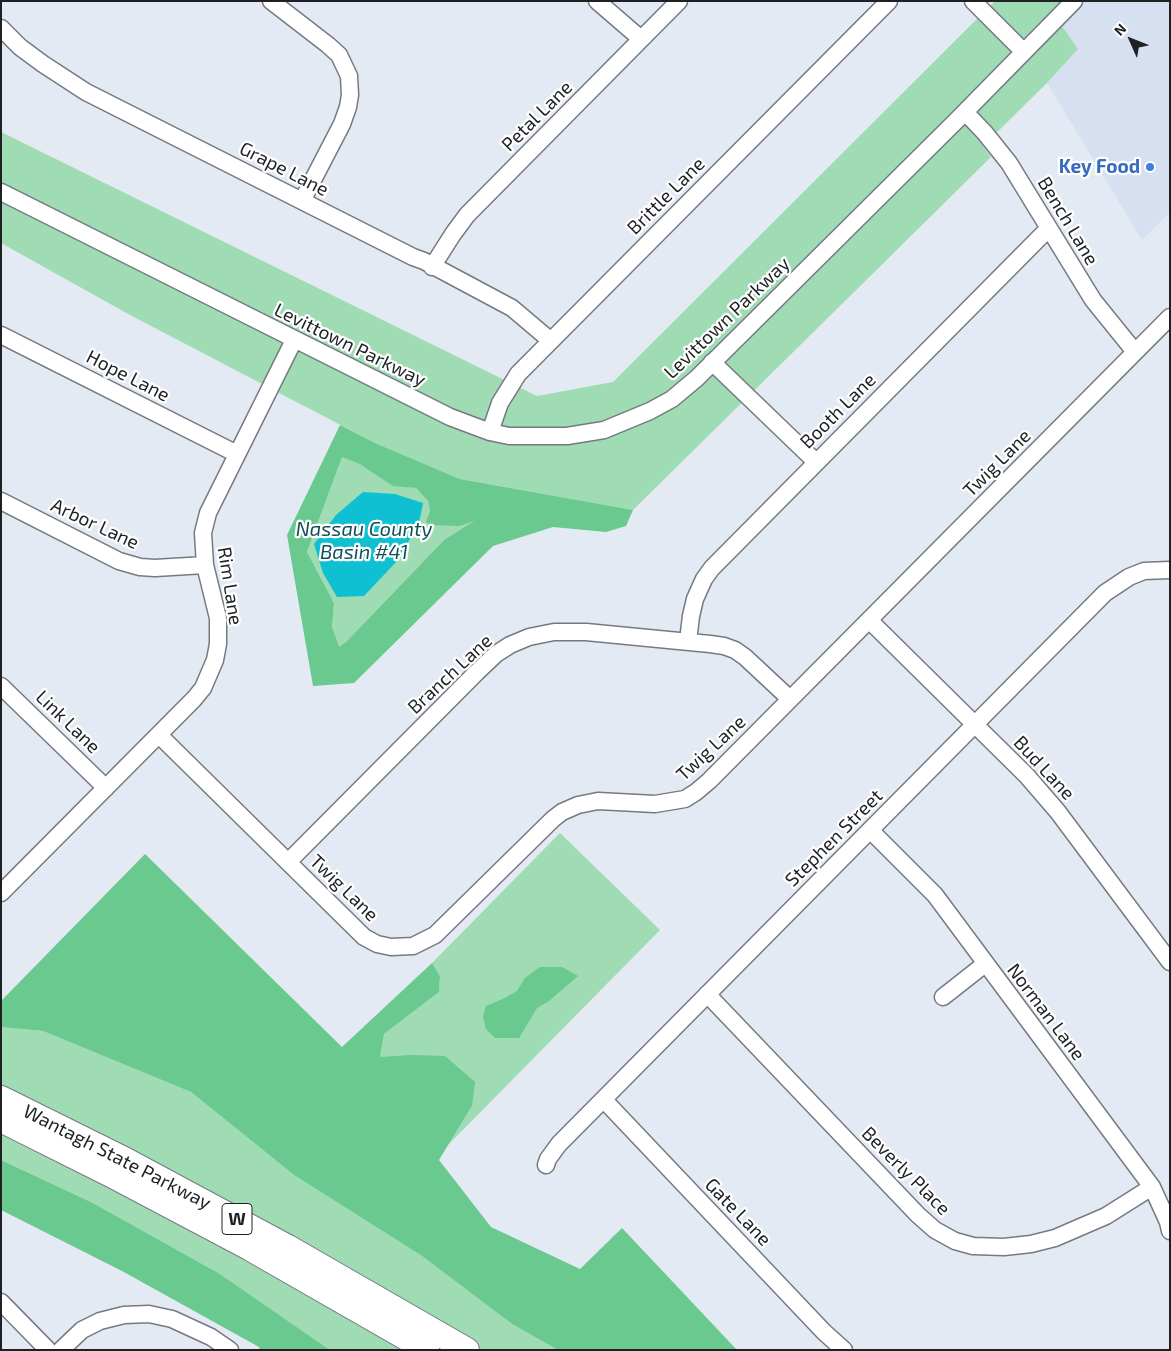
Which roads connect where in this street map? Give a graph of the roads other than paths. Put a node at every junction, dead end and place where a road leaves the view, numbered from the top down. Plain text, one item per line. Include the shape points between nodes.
1 (270, 1) edge
2 (597, 1) edge
3 (680, 1) edge
4 (889, 1) edge
5 (973, 1) edge
6 (1074, 1) edge
7 (1, 28) edge
8 (641, 40) junction
9 (1024, 52) junction
10 (966, 112) junction
11 (1, 192) edge
12 (302, 201) junction
13 (1049, 228) junction
14 (432, 267) junction
15 (1170, 317) edge
16 (1, 335) edge
17 (294, 340) junction
18 (551, 341) junction
19 (1135, 352) junction
20 (712, 362) junction
21 (490, 432) junction
22 (237, 454) junction
23 (816, 462) junction
24 (1, 501) edge
25 (205, 565) junction
26 (1170, 570) edge
27 (870, 620) junction
28 (688, 642) junction
29 (1, 686) edge
30 (790, 699) junction
31 (975, 725) junction
32 (158, 735) junction
33 (106, 788) junction
34 (870, 830) junction
35 (288, 862) junction
36 (1, 893) edge
37 (1170, 962) edge
38 (985, 964) junction
39 (707, 994) junction
40 (943, 997) dead end
41 (1, 1098) edge
42 (604, 1100) junction
43 (1, 1120) edge
44 (546, 1165) dead end
45 (1152, 1187) junction
46 (1170, 1231) edge
47 (1, 1302) edge
48 (48, 1350) edge
49 (61, 1350) edge
50 (230, 1350) edge
51 (427, 1350) edge
52 (467, 1350) edge
53 (844, 1350) edge

1 - 12 street via 339,55 349,76 350,95 342,124
2 - 8 street
3 - 8 street, Petal Lane
4 - 18 street, Brittle Lane
5 - 9 street
6 - 9 street, Levittown Parkway
7 - 12 street, Grape Lane via 20,47 86,92
8 - 14 street, Petal Lane via 468,215
9 - 10 street, Levittown Parkway
10 - 13 street, Bench Lane via 1009,163
10 - 20 street, Levittown Parkway
11 - 17 street, Levittown Parkway
12 - 14 street, Grape Lane
13 - 19 street, Bench Lane via 1093,300
13 - 23 street, Booth Lane
14 - 18 street, Grape Lane via 512,308
15 - 19 street, Twig Lane
16 - 22 street, Hope Lane
17 - 21 street, Levittown Parkway via 450,417
17 - 22 street, Rim Lane
18 - 21 street, Brittle Lane via 508,388
19 - 27 street, Twig Lane
20 - 21 street, Levittown Parkway via 672,399 650,412 604,430 535,437
20 - 23 street
22 - 25 street, Rim Lane via 208,513 203,533
23 - 28 street, Booth Lane via 704,579 691,616
24 - 25 street, Arbor Lane via 119,561 155,568
25 - 32 street, Rim Lane via 218,618 215,660 203,688
26 - 31 street, Stephen Street via 1144,572 1130,577 1105,594
27 - 30 street, Twig Lane
27 - 31 street, Bud Lane
28 - 30 street, Branch Lane via 735,650
28 - 35 street, Branch Lane via 554,632 510,645 476,672
29 - 33 street, Link Lane
30 - 35 street, Twig Lane via 709,781 685,799 655,804 598,800 562,812 435,935 413,946 391,948 364,937
31 - 34 street, Stephen Street
31 - 37 street, Bud Lane via 1058,812
32 - 33 street, Rim Lane
32 - 35 street, Twig Lane
33 - 36 street, Rim Lane
34 - 38 street, Norman Lane via 935,895
34 - 39 street, Stephen Street
38 - 40 street
38 - 45 street, Norman Lane
39 - 42 street, Stephen Street
39 - 45 street, Beverly Place via 918,1214 935,1230 955,1241 973,1246 1004,1247 1055,1238 1106,1216
41 - 52 highway, Wantagh State Parkway / W via 126,1160 288,1247
42 - 44 street, Stephen Street via 559,1144
42 - 53 street, Gate Lane
43 - 51 highway, Wantagh State Parkway / W via 208,1226
45 - 46 street, Norman Lane
47 - 48 street
49 - 50 street via 82,1330 124,1314 149,1314 172,1319 211,1337

